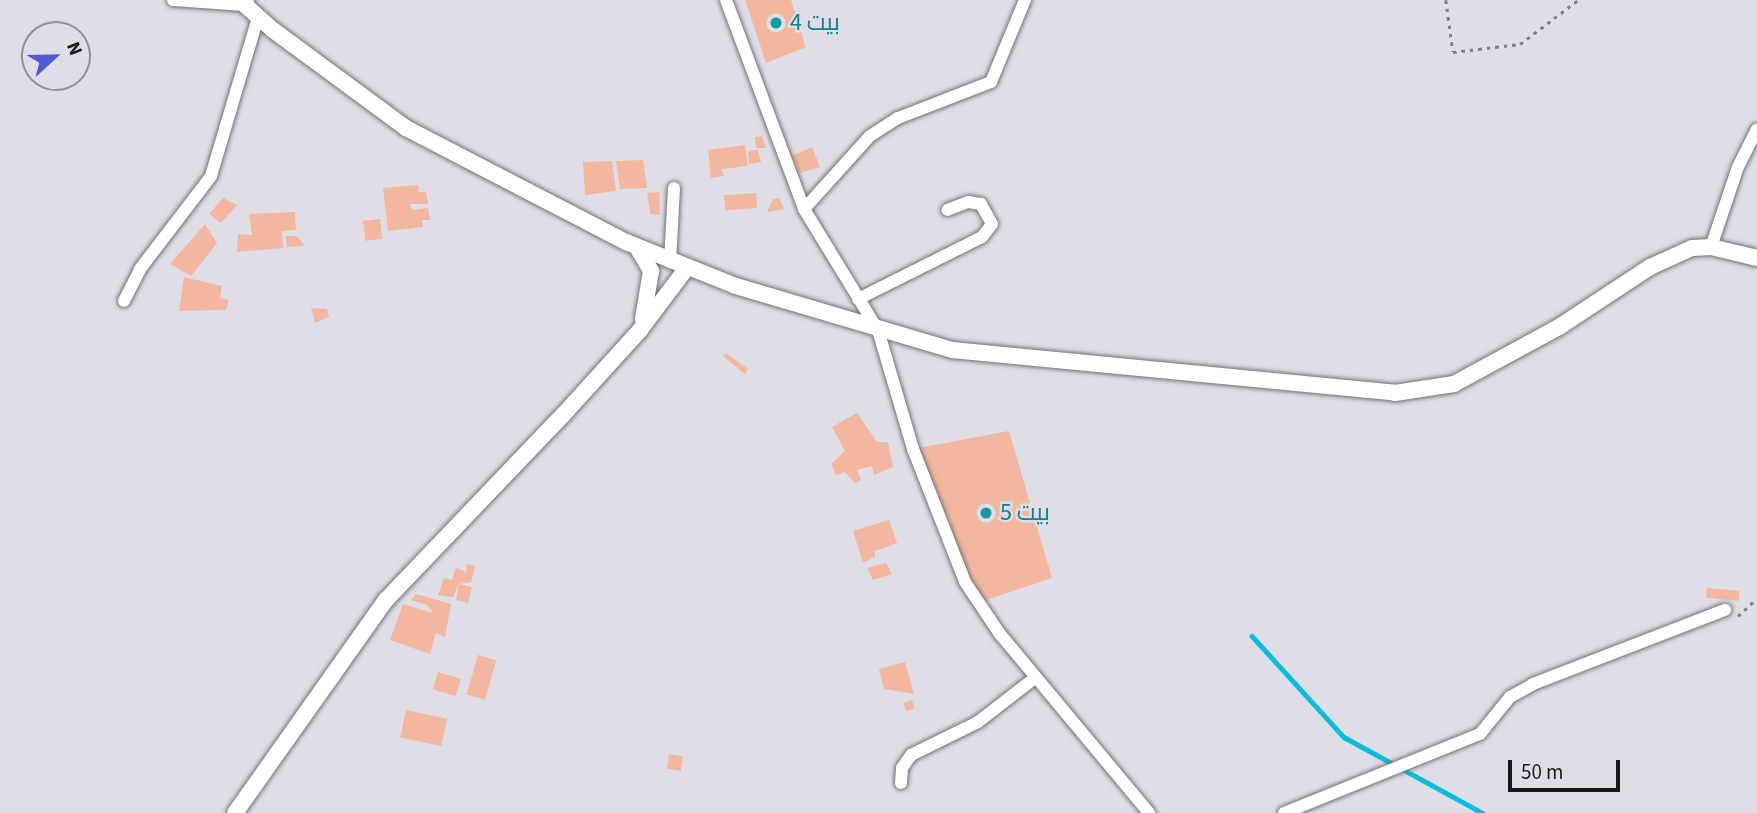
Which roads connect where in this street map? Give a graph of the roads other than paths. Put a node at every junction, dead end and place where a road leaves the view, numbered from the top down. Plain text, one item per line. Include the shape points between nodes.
1 (173, 0) edge
2 (726, 0) edge
3 (1025, 0) edge
4 (245, 3) edge
5 (258, 17) junction
6 (1757, 129) edge
7 (674, 188) dead end
8 (804, 209) junction
9 (947, 210) dead end
10 (633, 245) junction
11 (1711, 247) junction
12 (1757, 258) edge
13 (670, 262) junction
14 (686, 269) junction
15 (858, 299) junction
16 (124, 301) dead end
17 (878, 330) junction
18 (637, 333) junction
19 (1725, 610) road end
20 (1036, 677) junction
21 (901, 783) dead end
22 (235, 813) edge
23 (1149, 813) edge
24 (1284, 813) edge

1 - 4 street
2 - 8 street
3 - 8 street via 999,73 991,82 898,118 870,136
4 - 5 street
5 - 10 street via 407,128
5 - 16 street via 211,176 140,269
6 - 11 street via 1741,158
7 - 13 street
8 - 15 street
9 - 15 street via 968,202 981,204 992,224 982,237
10 - 13 street
10 - 18 street via 651,271 647,312
11 - 12 street
11 - 17 street via 1692,248 1650,267 1559,327 1454,384 1395,393 993,355
13 - 14 street
14 - 17 street
14 - 18 street
15 - 17 street
17 - 20 street via 913,449 965,582
18 - 22 street via 386,600
19 - 24 street via 1533,684 1510,697 1480,734
20 - 21 street via 978,722 911,755 902,768
20 - 23 street

